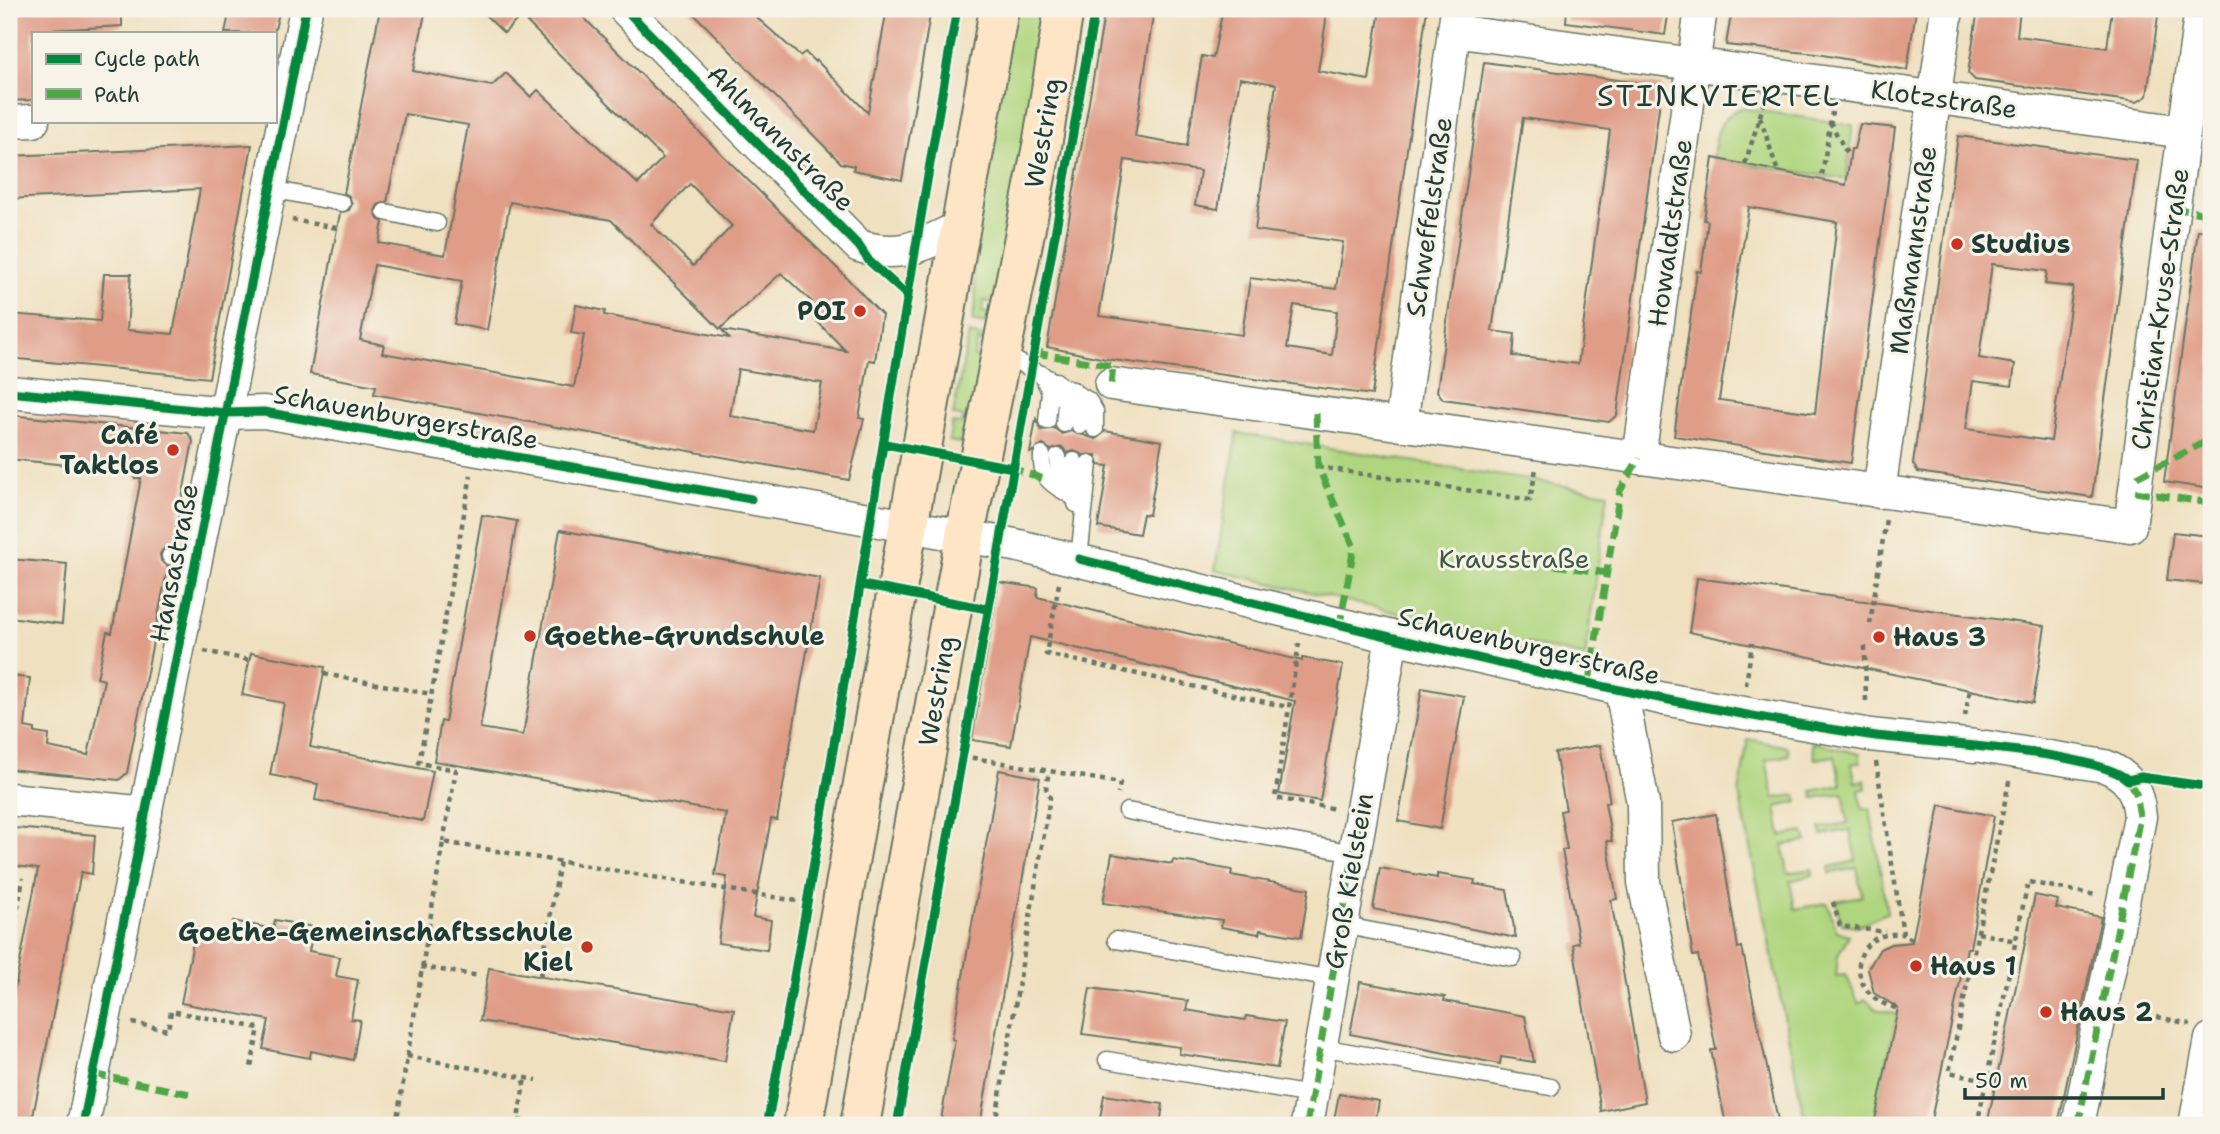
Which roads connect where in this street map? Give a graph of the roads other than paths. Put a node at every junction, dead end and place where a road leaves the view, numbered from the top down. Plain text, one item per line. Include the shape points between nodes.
1 (306, 9) edge
2 (625, 9) edge
3 (999, 9) edge
4 (1064, 9) edge
5 (1701, 9) edge
6 (1947, 9) edge
7 (2201, 9) edge
8 (1456, 20) edge
9 (1693, 64) junction
10 (1934, 98) junction
11 (280, 111) edge
12 (9, 121) edge
13 (32, 121) edge
14 (2184, 132) junction
15 (269, 202) junction
16 (342, 203) dead end
17 (385, 212) dead end
18 (438, 223) dead end
19 (960, 227) junction
20 (1000, 352) junction
21 (1049, 378) junction
22 (1111, 384) dead end
23 (9, 392) edge
24 (226, 413) junction
25 (1047, 421) dead end
26 (1401, 425) junction
27 (1639, 458) junction
28 (1066, 459) junction
29 (1879, 492) junction
30 (1074, 498) junction
31 (1082, 516) junction
32 (908, 526) junction
33 (965, 536) junction
34 (1071, 558) junction
35 (1392, 637) junction
36 (1621, 690) junction
37 (9, 799) edge
38 (1128, 811) road end
39 (146, 813) junction
40 (1354, 853) junction
41 (1341, 925) junction
42 (1116, 940) dead end
43 (1513, 958) dead end
44 (1332, 979) junction
45 (2206, 1032) edge
46 (1674, 1035) dead end
47 (1320, 1047) junction
48 (1107, 1059) dead end
49 (1551, 1087) dead end
50 (1309, 1110) edge
51 (83, 1125) edge
52 (803, 1125) edge
53 (860, 1125) edge
54 (2078, 1125) edge
55 (2195, 1125) edge

1 - 11 street, Hansastraße
2 - 19 street, Ahlmannstraße via 859,246 892,254
3 - 19 main road
4 - 20 main road, Westring via 1042,146
5 - 9 street, Howaldtstraße
6 - 10 street, Maßmannstraße
7 - 14 street, Christian-Kruse-Straße
8 - 9 street, Klotzstraße
8 - 26 street, Schweffelstraße
9 - 10 street, Klotzstraße
9 - 27 street, Howaldtstraße
10 - 14 street, Klotzstraße
10 - 29 street, Maßmannstraße
11 - 15 street, Hansastraße
12 - 13 street
14 - 29 street, Christian-Kruse-Straße via 2130,526
15 - 16 lane
15 - 24 street, Hansastraße
17 - 18 lane
19 - 32 main road
20 - 21 lane
20 - 33 main road, Westring
21 - 21 lane via 1079,426 1095,411 1088,400
21 - 25 lane
22 - 26 street
23 - 24 street, Schauenburgerstraße
24 - 32 street, Schauenburgerstraße via 264,412
24 - 39 street, Hansastraße via 183,557 179,647
26 - 27 street
27 - 29 street
28 - 30 lane
28 - 30 lane via 1041,470 1047,480
28 - 31 lane
30 - 31 lane
31 - 34 lane
32 - 33 street, Schauenburgerstraße
32 - 52 main road
33 - 34 street, Schauenburgerstraße
33 - 53 main road, Westring
34 - 35 street, Schauenburgerstraße
35 - 36 street, Schauenburgerstraße
35 - 40 street, Groß Kielstein
36 - 46 street, Schauenburgerstraße via 1643,803 1644,882
36 - 54 street, Schauenburgerstraße via 1870,735 2105,766 2128,780 2136,793 2140,817
37 - 39 street
38 - 40 lane
39 - 51 street, Hansastraße
40 - 41 street, Groß Kielstein
41 - 43 lane
41 - 44 street, Groß Kielstein
42 - 44 lane
44 - 47 street, Groß Kielstein
45 - 55 street
47 - 49 lane
47 - 50 street, Groß Kielstein
48 - 50 lane

